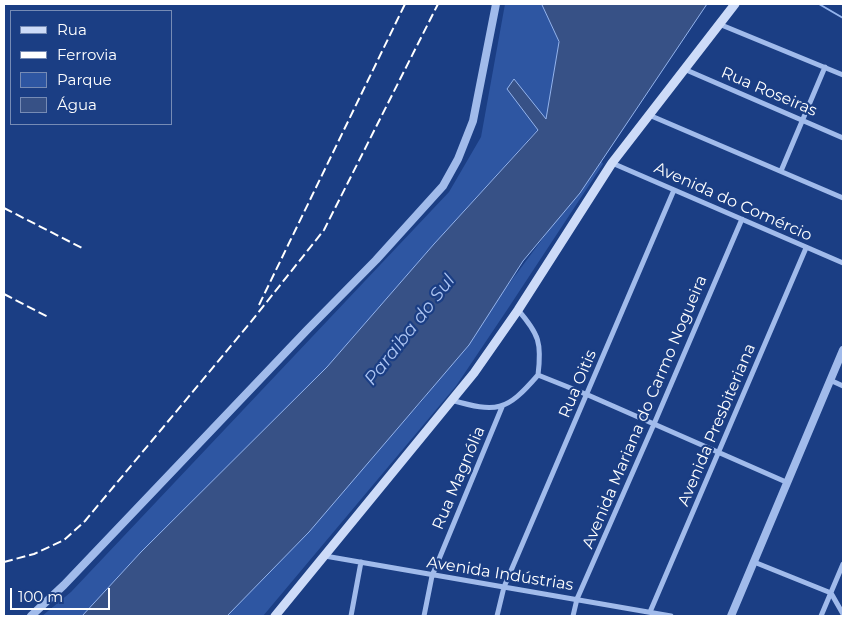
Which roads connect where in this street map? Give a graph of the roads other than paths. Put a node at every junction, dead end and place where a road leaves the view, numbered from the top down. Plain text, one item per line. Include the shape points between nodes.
1 (496, 4) edge
2 (734, 4) edge
3 (719, 24) junction
4 (825, 67) junction
5 (684, 69) junction
6 (843, 75) edge
7 (649, 115) junction
8 (802, 120) junction
9 (843, 138) edge
10 (612, 163) junction
11 (781, 171) junction
12 (674, 190) junction
13 (843, 198) edge
14 (742, 219) junction
15 (806, 248) junction
16 (843, 264) edge
17 (518, 310) junction
18 (843, 350) edge
19 (538, 375) junction
20 (830, 380) junction
21 (843, 386) edge
22 (588, 395) junction
23 (451, 400) junction
24 (502, 407) junction
25 (654, 424) junction
26 (719, 452) junction
27 (786, 482) junction
28 (325, 556) junction
29 (361, 562) junction
30 (754, 562) junction
31 (843, 564) edge
32 (432, 576) junction
33 (504, 587) junction
34 (831, 593) junction
35 (577, 599) junction
36 (650, 612) junction
37 (643, 614) edge
38 (843, 614) edge
39 (31, 616) edge
40 (276, 616) edge
41 (351, 616) edge
42 (424, 616) edge
43 (497, 616) edge
44 (573, 616) edge
45 (672, 616) edge
46 (731, 616) edge
47 (821, 616) edge

1 - 39 street via 473,122 443,186 376,260
2 - 3 main road
3 - 4 street
3 - 5 main road
4 - 6 street
4 - 8 street
5 - 7 main road
5 - 8 street, Rua Roseiras
7 - 10 main road
7 - 11 street
8 - 9 street, Rua Roseiras
8 - 11 street
10 - 12 street, Avenida do Comércio
10 - 17 main road
11 - 13 street
12 - 14 street, Avenida do Comércio
12 - 22 street, Rua Oitis
14 - 15 street, Avenida do Comércio
14 - 25 street, Avenida Mariana do Carmo Nogueira
15 - 16 street, Avenida do Comércio
15 - 26 street, Avenida Presbiteriana
17 - 19 street via 539,342
17 - 23 main road
18 - 20 street
19 - 22 street
19 - 24 street
20 - 21 street
20 - 27 street
22 - 25 street
22 - 33 street, Rua Oitis
23 - 24 street via 490,409
23 - 28 main road
24 - 32 street, Rua Magnólia
25 - 26 street
25 - 35 street, Avenida Mariana do Carmo Nogueira
26 - 27 street
26 - 36 street, Avenida Presbiteriana
27 - 30 street
28 - 29 street, Avenida Indústrias
28 - 40 main road
29 - 32 street, Avenida Indústrias
29 - 41 street
30 - 34 street
30 - 46 street
31 - 34 street
32 - 33 street, Avenida Indústrias
32 - 42 street, Rua Magnólia
33 - 35 street, Avenida Indústrias
33 - 43 street, Rua Oitis
34 - 38 street
34 - 47 street
35 - 37 street, Avenida Indústrias
35 - 44 street, Avenida Mariana do Carmo Nogueira
36 - 37 street, Avenida Indústrias
36 - 45 street, Avenida Indústrias

